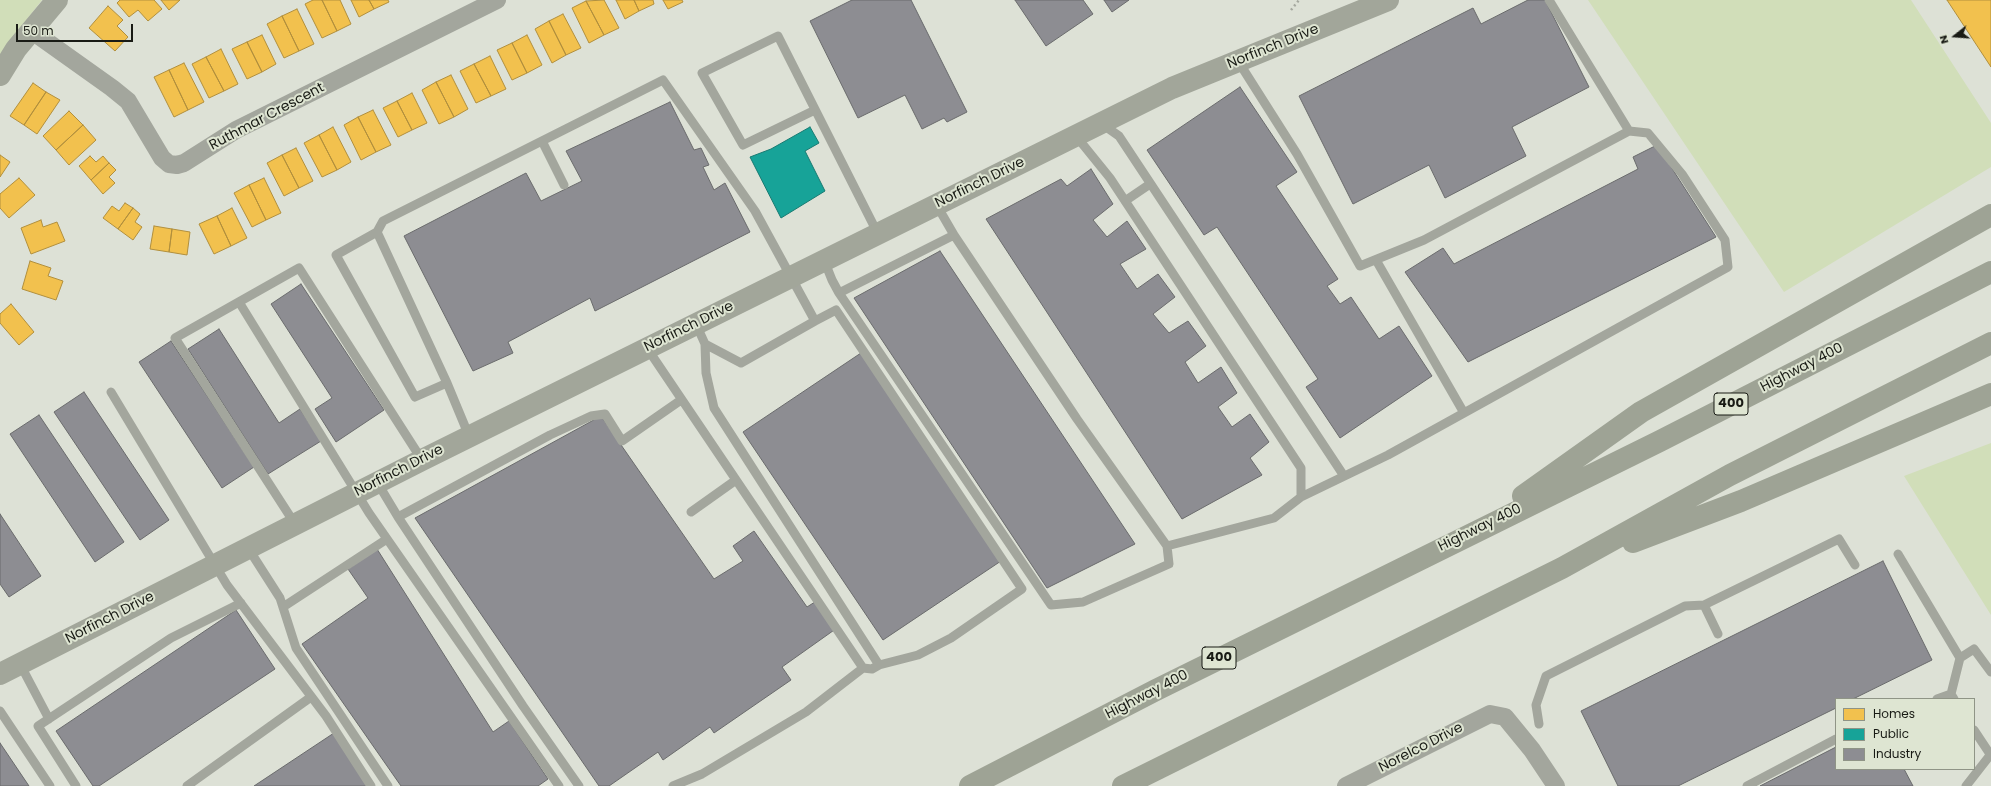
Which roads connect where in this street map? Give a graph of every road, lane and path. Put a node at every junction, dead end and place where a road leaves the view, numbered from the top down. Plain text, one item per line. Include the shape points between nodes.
1 (57, 0) edge
2 (497, 0) edge
3 (1299, 0) edge
4 (1388, 0) edge
5 (1548, 0) edge
6 (1291, 10) dead end
7 (32, 31) junction
8 (1238, 61) junction
9 (0, 75) edge
10 (815, 110) junction
11 (1101, 123) junction
12 (1629, 131) junction
13 (1076, 135) junction
14 (542, 141) junction
15 (1150, 184) junction
16 (564, 185) dead end
17 (1125, 201) junction
18 (936, 204) junction
19 (1991, 215) edge
20 (377, 232) junction
21 (878, 234) junction
22 (954, 235) junction
23 (824, 260) junction
24 (1376, 260) junction
25 (1991, 272) edge
26 (791, 277) junction
27 (839, 293) junction
28 (239, 302) junction
29 (846, 304) junction
30 (836, 310) junction
31 (815, 321) junction
32 (696, 324) junction
33 (1991, 343) edge
34 (705, 344) junction
35 (647, 348) junction
36 (447, 383) junction
37 (111, 392) dead end
38 (1991, 394) edge
39 (681, 400) junction
40 (1464, 413) junction
41 (469, 436) junction
42 (422, 460) junction
43 (1344, 476) junction
44 (736, 480) junction
45 (377, 482) junction
46 (357, 493) junction
47 (1301, 497) junction
48 (691, 512) dead end
49 (398, 518) junction
50 (295, 524) junction
51 (1469, 533) junction
52 (387, 539) junction
53 (1168, 546) junction
54 (248, 548) junction
55 (1898, 554) dead end
56 (216, 564) junction
57 (1855, 565) dead end
58 (1562, 568) junction
59 (241, 603) junction
60 (1704, 605) junction
61 (283, 607) junction
62 (1718, 634) dead end
63 (1960, 658) junction
64 (20, 664) junction
65 (879, 665) junction
66 (863, 668) junction
67 (1991, 672) edge
68 (0, 674) edge
69 (312, 697) junction
70 (1953, 697) edge
71 (0, 712) edge
72 (49, 719) junction
73 (1539, 724) dead end
74 (1975, 732) edge
75 (1835, 740) edge
76 (1990, 754) edge
77 (50, 786) edge
78 (76, 786) edge
79 (187, 786) edge
80 (371, 786) edge
81 (388, 786) edge
82 (559, 786) edge
83 (579, 786) edge
84 (673, 786) edge
85 (970, 786) edge
86 (1124, 786) edge
87 (1346, 786) edge
88 (1556, 786) edge
89 (1747, 786) edge
90 (1966, 786) edge

1 - 7 street
2 - 7 street, Ruthmar Crescent via 236,130 177,165 168,164 162,158 128,101
3 - 6 path
4 - 8 street, Norfinch Drive
5 - 12 lane
7 - 9 street via 16,49
8 - 11 street, Norfinch Drive via 1172,88
8 - 24 lane via 1297,154 1360,266
10 - 10 lane via 778,36 702,73 743,145
10 - 21 lane
11 - 13 street, Norfinch Drive
11 - 15 lane via 1119,136
12 - 24 lane via 1424,240
12 - 40 lane via 1648,133 1682,174 1725,240 1728,267
13 - 17 lane
13 - 18 street, Norfinch Drive
14 - 16 lane
14 - 20 lane via 383,221
14 - 26 lane via 663,80 755,211
15 - 17 lane
15 - 43 lane
17 - 47 lane via 1301,468
18 - 21 street, Norfinch Drive
18 - 22 lane
19 - 51 highway via 1641,412
20 - 36 lane
20 - 36 lane via 336,255 415,397
21 - 23 street, Norfinch Drive
22 - 27 lane
22 - 53 lane via 1073,413
23 - 26 street, Norfinch Drive
23 - 27 lane
24 - 40 lane
25 - 51 highway, Highway 400 / 400 via 1674,433
26 - 31 lane
26 - 32 street, Norfinch Drive
27 - 29 lane
28 - 42 lane via 298,268
28 - 46 lane
28 - 50 lane via 175,338
29 - 30 lane
29 - 53 lane via 1051,605 1083,602 1169,564
30 - 31 lane
30 - 65 lane via 1022,589 951,638 918,655
31 - 34 lane via 741,363
32 - 34 lane
32 - 35 street, Norfinch Drive
33 - 58 highway via 1730,475
34 - 65 lane via 706,373 714,408
35 - 39 lane
35 - 41 street, Norfinch Drive
36 - 41 lane
37 - 56 lane
38 - 58 highway via 1741,501
39 - 44 lane
39 - 49 lane via 622,441 604,414 591,416 543,439
40 - 43 lane
41 - 42 street, Norfinch Drive
42 - 45 street, Norfinch Drive
43 - 47 lane
44 - 48 lane
44 - 66 lane
45 - 46 street, Norfinch Drive
45 - 49 lane
46 - 50 street, Norfinch Drive
46 - 52 lane
47 - 53 lane via 1274,518
49 - 83 lane
50 - 54 street, Norfinch Drive
51 - 85 highway, Highway 400 / 400
52 - 61 lane
52 - 82 lane
54 - 56 street, Norfinch Drive
54 - 61 lane via 280,598
55 - 63 lane
56 - 59 lane via 227,585
56 - 64 street, Norfinch Drive
57 - 60 lane via 1839,539
58 - 86 highway
59 - 69 lane
59 - 72 lane via 171,638
60 - 62 lane
60 - 73 lane via 1685,606 1546,676 1536,705
61 - 81 lane via 296,648
63 - 67 lane via 1974,649
63 - 70 lane
64 - 68 street, Norfinch Drive
64 - 72 lane
65 - 66 lane via 872,669
66 - 84 lane via 806,712 702,774
69 - 79 lane
69 - 80 lane
71 - 77 lane
72 - 78 lane via 38,726
74 - 76 lane
75 - 89 lane
76 - 90 lane
87 - 88 street, Norelco Drive via 1490,714 1505,717 1532,750

